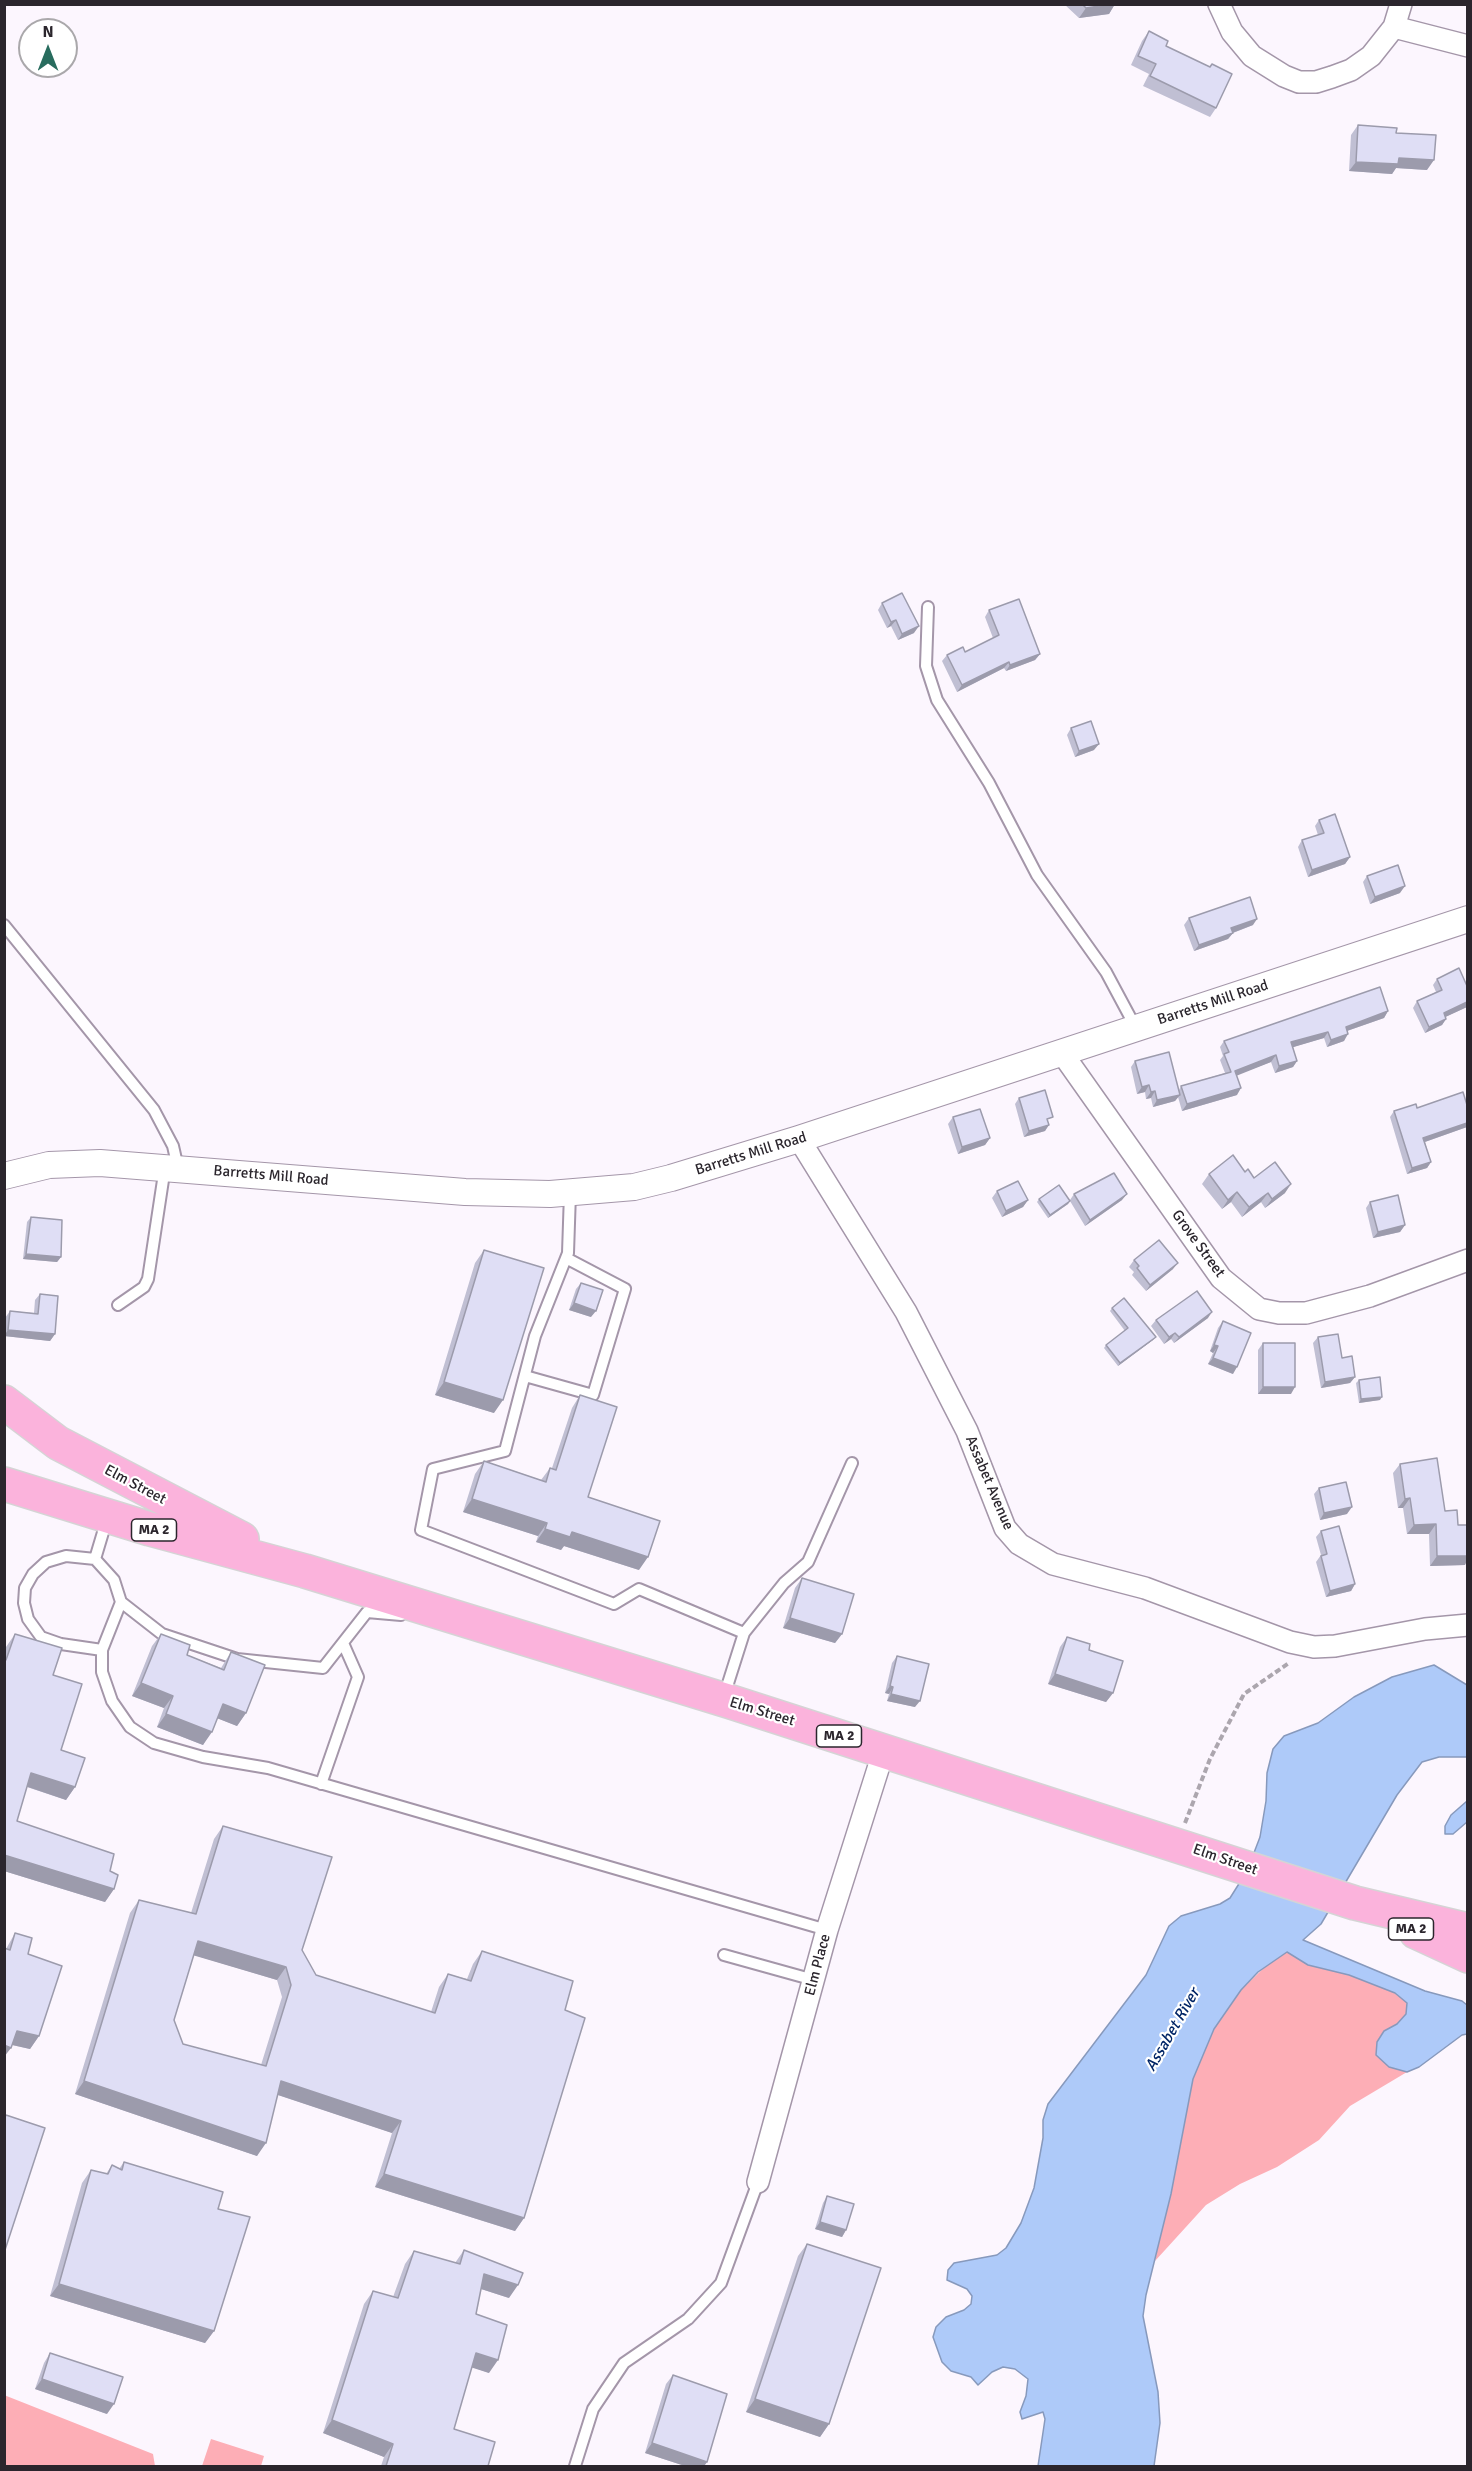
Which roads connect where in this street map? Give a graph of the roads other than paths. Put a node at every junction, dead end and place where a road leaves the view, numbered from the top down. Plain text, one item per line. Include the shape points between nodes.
1 (1219, 4) edge
2 (1401, 4) edge
3 (1394, 27) junction
4 (1467, 46) edge
5 (928, 608) dead end
6 (1467, 919) edge
7 (4, 925) edge
8 (1136, 1028) junction
9 (1062, 1053) junction
10 (799, 1139) junction
11 (171, 1167) junction
12 (4, 1176) edge
13 (570, 1193) junction
14 (566, 1258) junction
15 (1467, 1260) edge
16 (118, 1305) dead end
17 (525, 1376) junction
18 (4, 1402) edge
19 (852, 1463) dead end
20 (4, 1484) edge
21 (108, 1516) junction
22 (94, 1559) junction
23 (305, 1571) junction
24 (121, 1602) junction
25 (463, 1620) junction
26 (1467, 1624) edge
27 (744, 1633) junction
28 (343, 1643) junction
29 (102, 1650) junction
30 (723, 1700) junction
31 (884, 1750) junction
32 (321, 1784) junction
33 (1355, 1903) junction
34 (827, 1930) junction
35 (1467, 1930) edge
36 (724, 1955) dead end
37 (1467, 1956) edge
38 (814, 1980) junction
39 (758, 2182) joint
40 (575, 2466) edge

1 - 3 street via 1232,32 1252,56 1299,82 1316,82 1351,70 1371,56
2 - 3 street
3 - 4 street
5 - 8 lane via 926,666 937,700 989,783 1037,875 1106,972
6 - 8 street, Barretts Mill Road
7 - 11 lane via 154,1110 173,1146
8 - 9 street, Barretts Mill Road
9 - 10 street, Barretts Mill Road
9 - 15 street, Grove Street via 1221,1278 1259,1309 1306,1313 1370,1296
10 - 13 street, Barretts Mill Road via 671,1178
10 - 26 street, Assabet Avenue via 906,1312 967,1431 1005,1528 1019,1544 1053,1564 1145,1588 1290,1642 1314,1647
11 - 12 street, Barretts Mill Road via 70,1164
11 - 13 street, Barretts Mill Road via 465,1192
11 - 16 lane via 148,1279 144,1287
13 - 14 lane
14 - 17 lane via 535,1336
14 - 17 lane via 625,1289 592,1395
17 - 27 lane via 505,1450 433,1468 421,1530 614,1604 639,1589
18 - 23 highway, Elm Street / MA 2 via 32,1425 94,1463
19 - 27 lane via 808,1562 784,1583
20 - 21 highway, Elm Street / MA 2
21 - 22 lane
21 - 23 highway, Elm Street / MA 2
22 - 24 lane via 114,1580
22 - 29 lane via 66,1556 46,1562 25,1588 24,1603 28,1619 41,1637
23 - 25 highway, Elm Street / MA 2
24 - 28 lane via 162,1634 237,1659 323,1668
24 - 29 lane
25 - 28 lane via 367,1612
25 - 30 highway, Elm Street / MA 2
27 - 30 lane
28 - 32 lane via 358,1677
29 - 32 lane via 102,1672 112,1701 130,1727 153,1743
30 - 31 highway, Elm Street / MA 2
31 - 33 highway, Elm Street / MA 2
31 - 34 street, Elm Place
32 - 34 lane
33 - 35 highway, MA 2
33 - 37 highway, MA 2
34 - 38 street, Elm Place
36 - 38 lane
38 - 39 street, Elm Place
39 - 40 lane via 721,2283 688,2319 624,2363 593,2409

